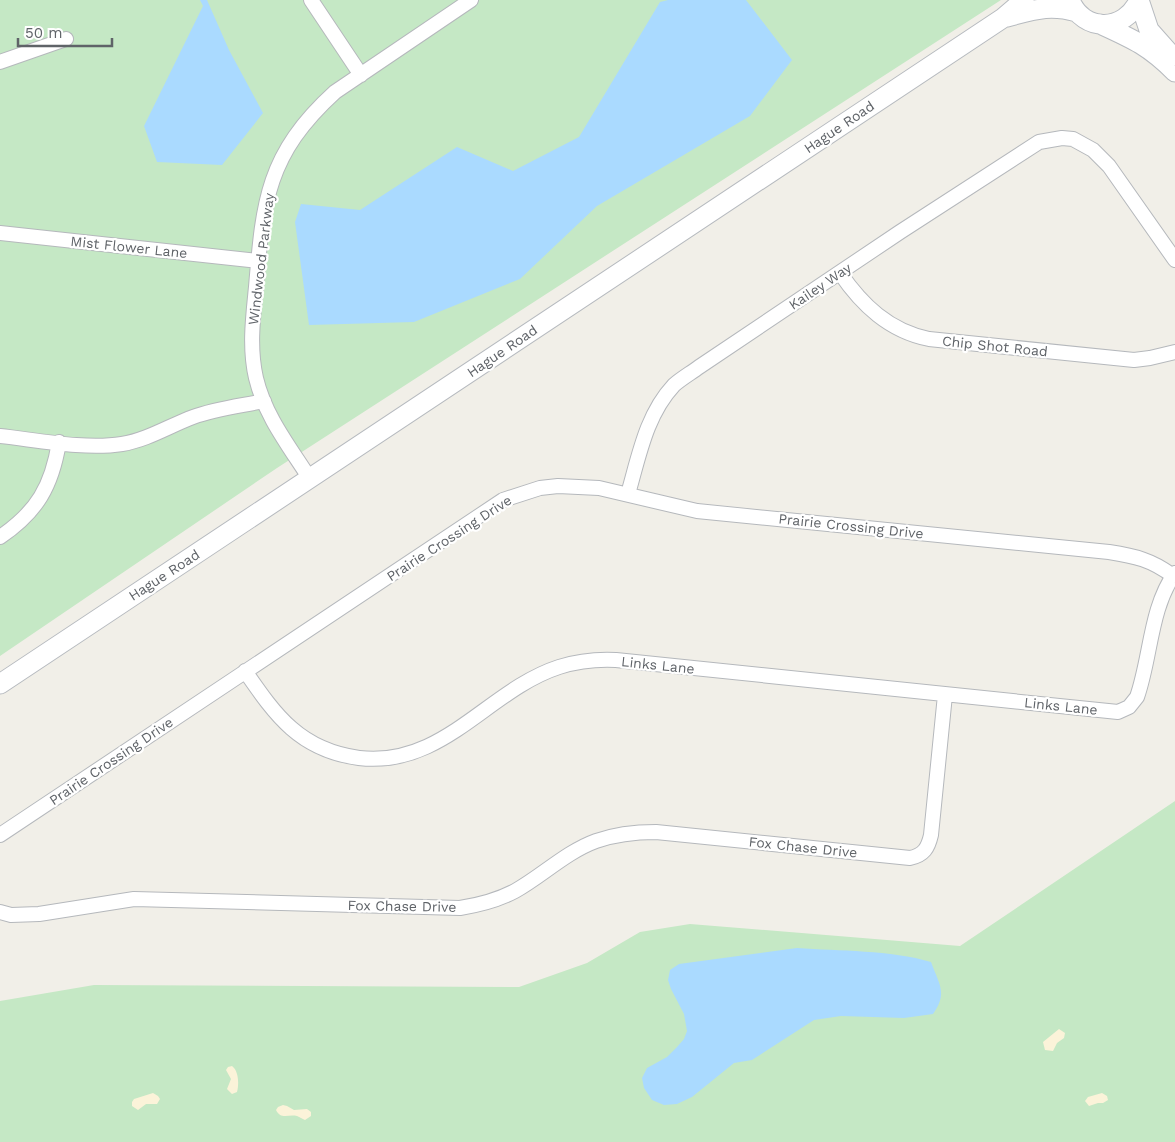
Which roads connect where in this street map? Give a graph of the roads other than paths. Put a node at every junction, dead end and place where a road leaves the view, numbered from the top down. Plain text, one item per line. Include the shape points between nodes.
1 (311, 0) edge
2 (472, 0) edge
3 (1024, 0) edge
4 (1139, 0) edge
5 (1073, 6) edge
6 (1003, 18) junction
7 (1100, 24) junction
8 (66, 39) dead end
9 (1175, 58) edge
10 (0, 62) edge
11 (1175, 72) edge
12 (361, 75) junction
13 (0, 233) edge
14 (258, 260) junction
15 (1175, 260) edge
16 (840, 272) junction
17 (1175, 352) edge
18 (264, 402) junction
19 (0, 436) edge
20 (59, 442) junction
21 (310, 478) junction
22 (628, 494) junction
23 (0, 537) edge
24 (1174, 574) edge
25 (245, 671) junction
26 (0, 684) edge
27 (945, 694) junction
28 (0, 835) edge
29 (0, 912) edge

1 - 12 street
2 - 12 street, Windwood Parkway
3 - 6 main road, Hague Road
4 - 7 main road via 1126,18
4 - 9 main road via 1150,30
5 - 6 main road, Hague Road via 1047,7
5 - 7 main road, Hague Road via 1084,18
6 - 21 main road, Hague Road
7 - 11 main road, Hague Road via 1138,41
8 - 10 street
12 - 14 street, Windwood Parkway via 319,106 284,152 270,184
13 - 14 street, Mist Flower Lane
14 - 18 street, Windwood Parkway via 253,357
15 - 16 street, Kailey Way via 1101,157 1072,139 1062,138 1028,148
16 - 17 street, Chip Shot Road via 872,311 914,336 1134,360
16 - 22 street, Kailey Way via 675,385 649,423
18 - 20 street via 216,410 122,444
18 - 21 street, Windwood Parkway
19 - 20 street
20 - 23 street via 46,490 30,512
21 - 26 main road, Hague Road
22 - 24 street, Prairie Crossing Drive via 697,511 1128,555 1142,558
22 - 25 street, Prairie Crossing Drive via 599,488 558,486 540,488 503,500
24 - 27 street, Links Lane via 1158,612 1140,689 1129,707 1118,712
25 - 27 street, Links Lane via 285,725 304,739 339,754 370,759 422,749 542,674 579,661 596,659
25 - 28 street, Prairie Crossing Drive
27 - 29 street, Fox Chase Drive via 932,835 923,854 917,857 636,832 595,842 514,891 479,905 460,908 134,899 39,914

